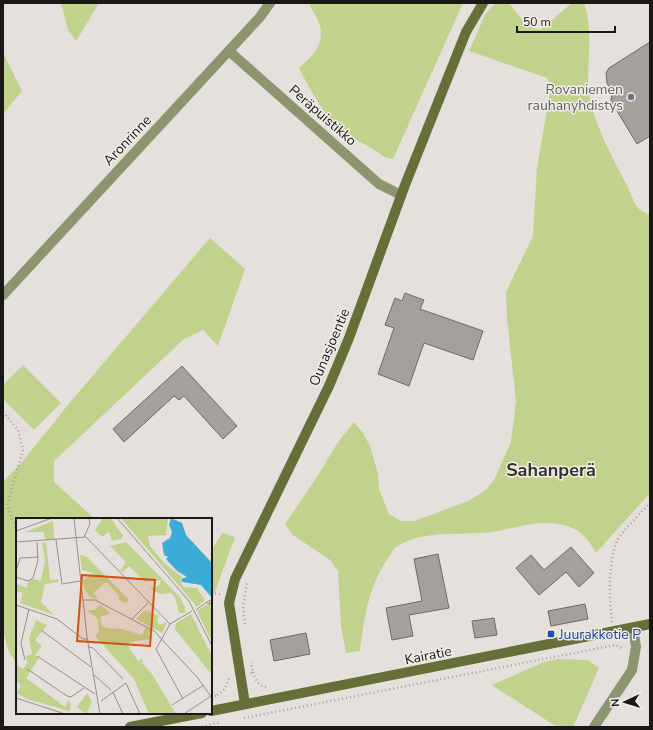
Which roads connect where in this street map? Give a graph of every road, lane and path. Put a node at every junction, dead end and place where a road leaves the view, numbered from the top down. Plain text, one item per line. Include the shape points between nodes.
1 (270, 3) edge
2 (483, 3) edge
3 (229, 51) junction
4 (401, 195) junction
5 (3, 295) edge
6 (3, 412) edge
7 (650, 503) edge
8 (16, 529) edge
9 (212, 593) edge
10 (220, 594) dead end
11 (650, 624) edge
12 (633, 628) junction
13 (613, 633) junction
14 (616, 645) junction
15 (636, 647) junction
16 (240, 676) junction
17 (217, 695) dead end
18 (245, 704) junction
19 (212, 711) edge
20 (197, 714) edge
21 (243, 718) dead end
22 (228, 721) dead end
23 (130, 727) edge
24 (202, 727) edge
25 (594, 727) edge

1 - 3 street, Aronrinne
2 - 4 street, Ounasjoentie via 466,32
3 - 4 street, Peräpuistikko via 379,184
3 - 5 street, Aronrinne
4 - 16 street, Ounasjoentie via 329,386 235,579 229,603
6 - 8 path via 18,430 23,450 7,505
7 - 13 path via 618,540 610,589
9 - 10 path
11 - 12 street, Kairatie
12 - 13 street, Kairatie
12 - 15 street
13 - 14 path
13 - 18 street, Kairatie
14 - 15 path via 622,650
14 - 21 path
15 - 25 street via 632,670
16 - 17 path via 229,678 225,689
16 - 18 street, Ounasjoentie
18 - 19 street, Kairatie
20 - 23 street
22 - 24 path

